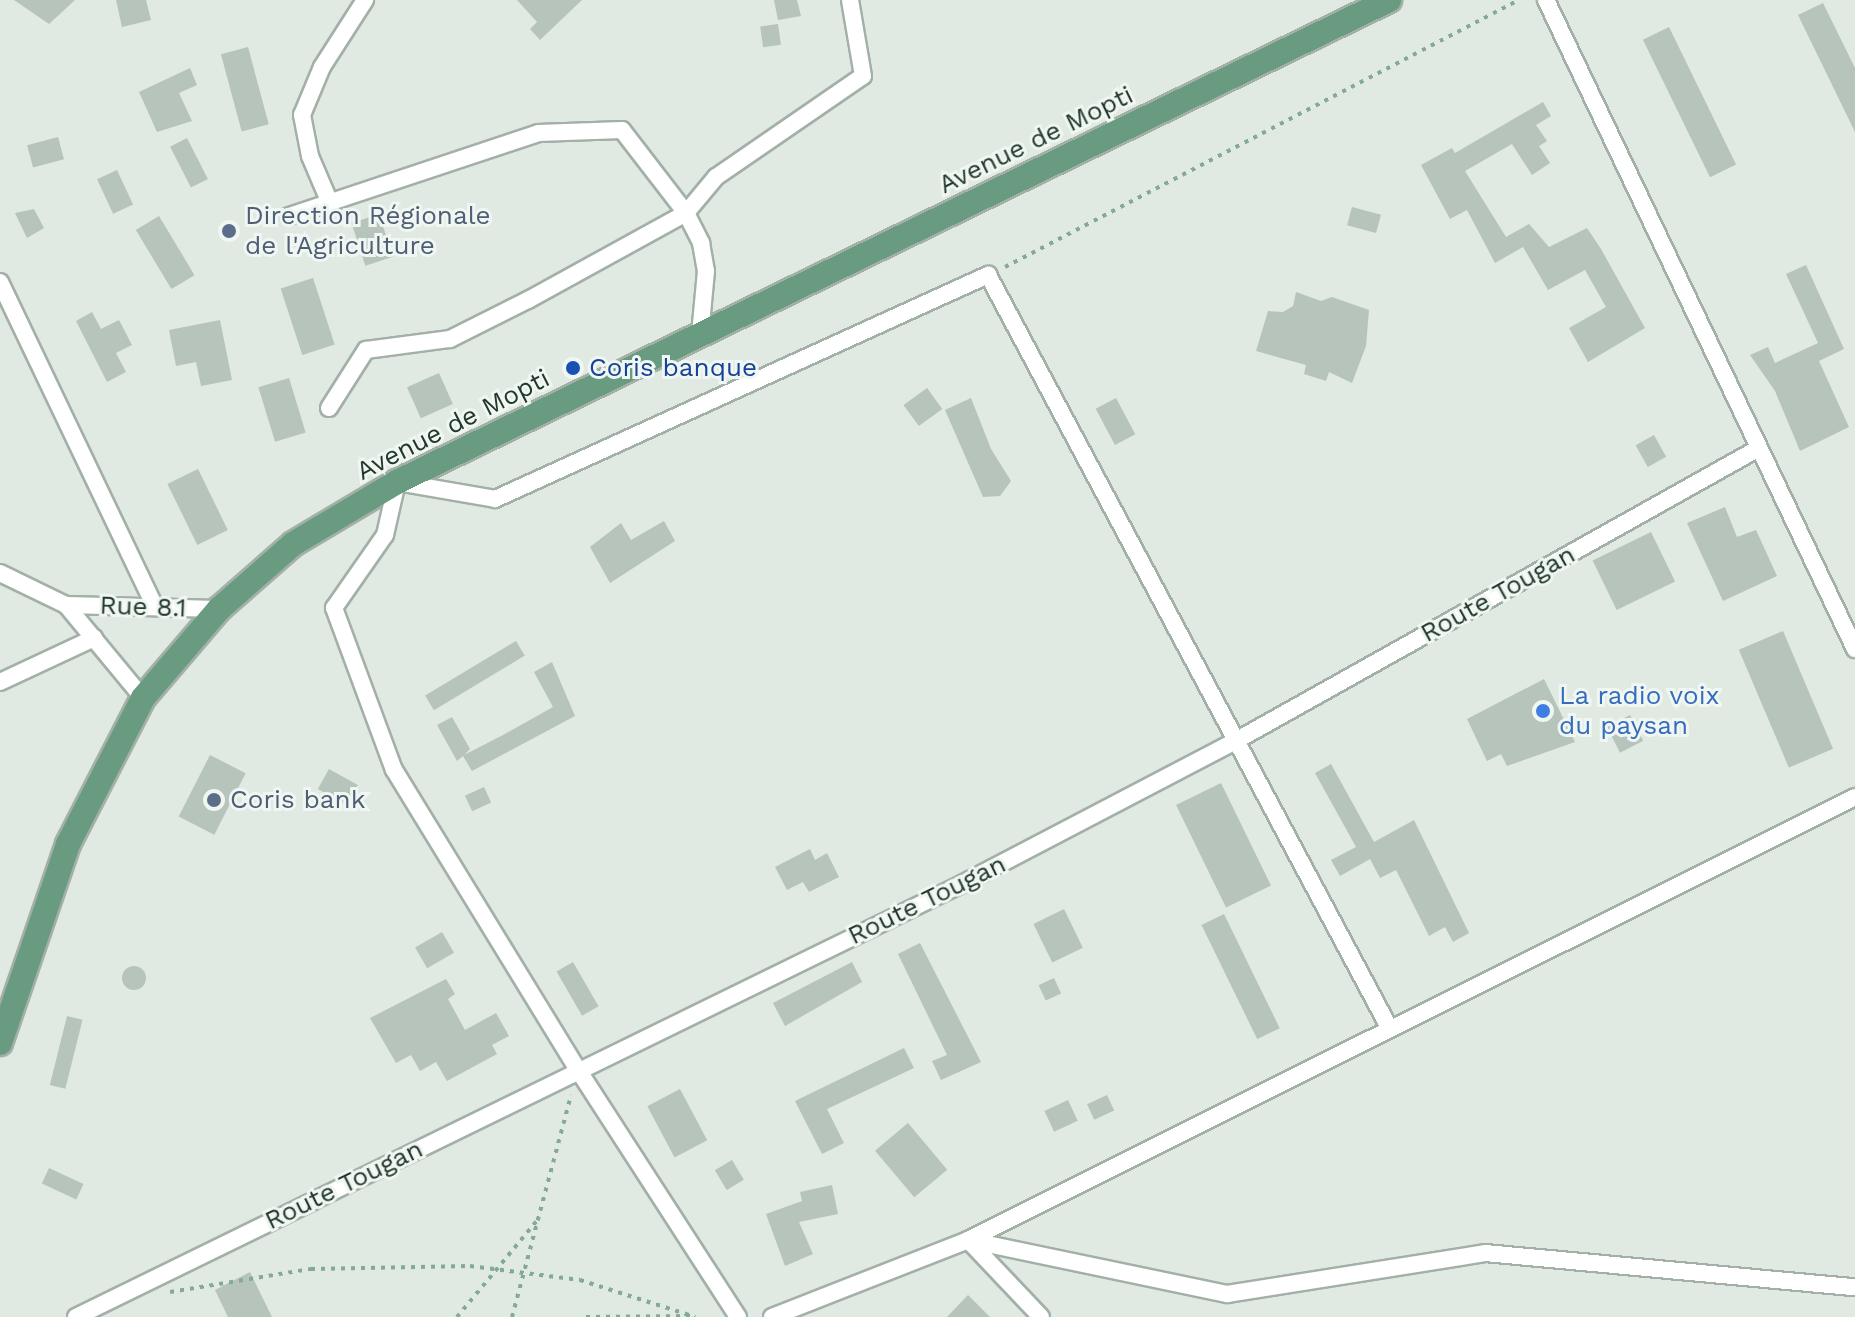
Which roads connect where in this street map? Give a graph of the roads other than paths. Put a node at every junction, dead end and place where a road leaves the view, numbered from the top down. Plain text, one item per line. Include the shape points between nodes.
1 (365, 0) edge
2 (850, 0) edge
3 (1389, 0) edge
4 (1546, 0) edge
5 (330, 203) junction
6 (686, 213) junction
7 (289, 216) dead end
8 (0, 282) edge
9 (700, 334) junction
10 (329, 408) dead end
11 (1759, 448) junction
12 (397, 482) junction
13 (0, 573) edge
14 (66, 605) junction
15 (155, 607) junction
16 (219, 609) junction
17 (94, 638) junction
18 (1855, 649) edge
19 (0, 682) edge
20 (143, 698) junction
21 (1239, 739) junction
22 (1855, 797) edge
23 (1390, 1029) junction
24 (0, 1043) edge
25 (578, 1070) junction
26 (968, 1240) junction
27 (1855, 1287) edge
28 (76, 1317) edge
29 (738, 1317) edge
30 (772, 1317) edge
31 (1041, 1317) edge

1 - 5 street via 322,67 302,115 310,156
2 - 6 street via 863,76 716,177
3 - 9 main road, Avenue de Mopti
4 - 11 street
5 - 6 street via 538,133 622,130
5 - 7 street
6 - 9 street via 701,243 706,271
6 - 10 street via 450,339 366,350
8 - 15 street
9 - 12 main road, Avenue de Mopti
11 - 18 street
11 - 21 street, Route Tougan
12 - 16 main road, Avenue de Mopti via 293,544
12 - 21 street via 495,499 988,275
12 - 25 street via 385,535 334,608 394,770
13 - 14 street, Rue 8.1
14 - 15 street, Rue 8.1
14 - 17 street, Rue 8.1
15 - 16 street, Rue 8.1
16 - 20 main road, Avenue de Mopti
17 - 19 street
17 - 20 street, Rue 8.1
20 - 24 main road, Avenue de Mopti via 68,844
21 - 23 street
21 - 25 street, Route Tougan via 964,883
22 - 23 street
23 - 26 street
25 - 28 street, Route Tougan
25 - 29 street
26 - 27 street via 1227,1294 1485,1253
26 - 30 street
26 - 31 street

